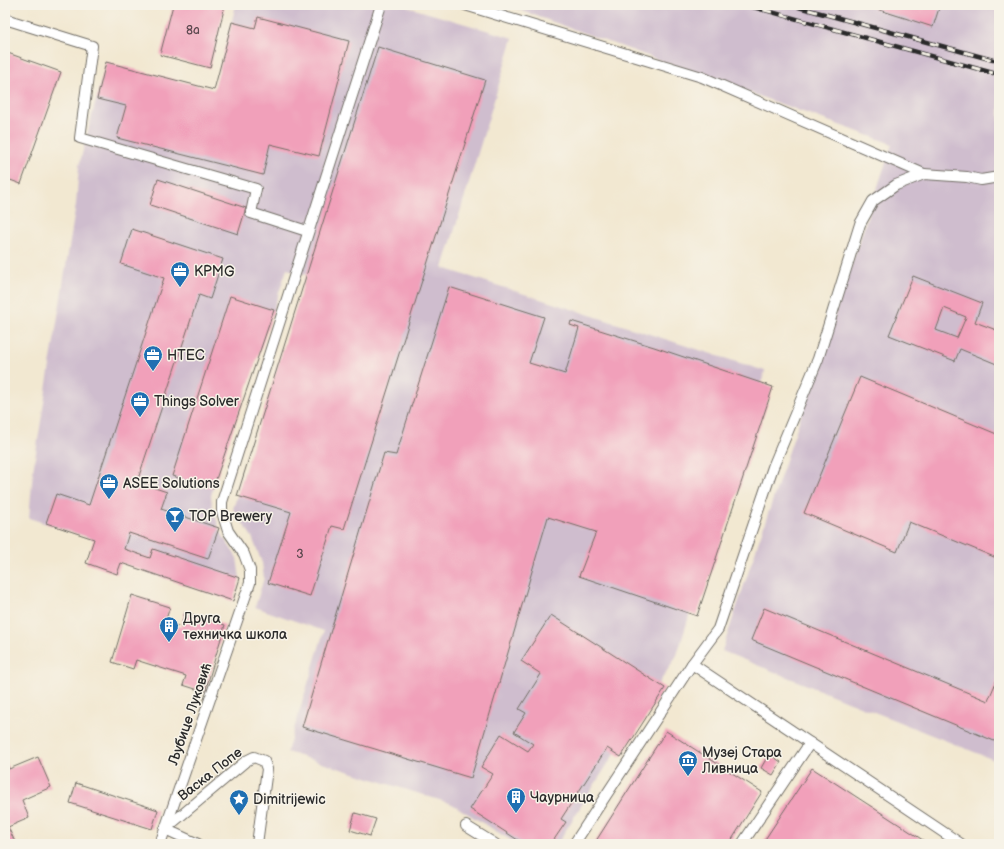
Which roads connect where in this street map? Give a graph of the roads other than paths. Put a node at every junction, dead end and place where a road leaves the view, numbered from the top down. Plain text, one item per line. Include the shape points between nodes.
1 (381, 5) edge
2 (465, 5) edge
3 (5, 19) edge
4 (924, 174) junction
5 (999, 177) edge
6 (307, 232) junction
7 (692, 664) junction
8 (810, 743) junction
9 (466, 826) dead end
10 (165, 828) junction
11 (160, 844) edge
12 (198, 844) edge
13 (257, 844) edge
14 (495, 844) edge
15 (574, 844) edge
16 (742, 844) edge
17 (961, 844) edge

1 - 6 lane
2 - 4 lane via 702,77
3 - 6 lane via 92,46 80,138 256,189 251,213
4 - 5 lane via 981,180
4 - 7 lane via 896,185 873,201 860,224 818,359 773,467 718,629
6 - 10 lane, Љубице Луковић via 222,502 222,512 228,531 244,554 250,570 250,583
7 - 8 lane
7 - 15 lane
8 - 16 lane
8 - 17 lane
9 - 14 lane
10 - 11 lane, Љубице Луковић
10 - 12 lane
10 - 13 lane, Васка Попе via 246,760 254,757 264,761 267,769

